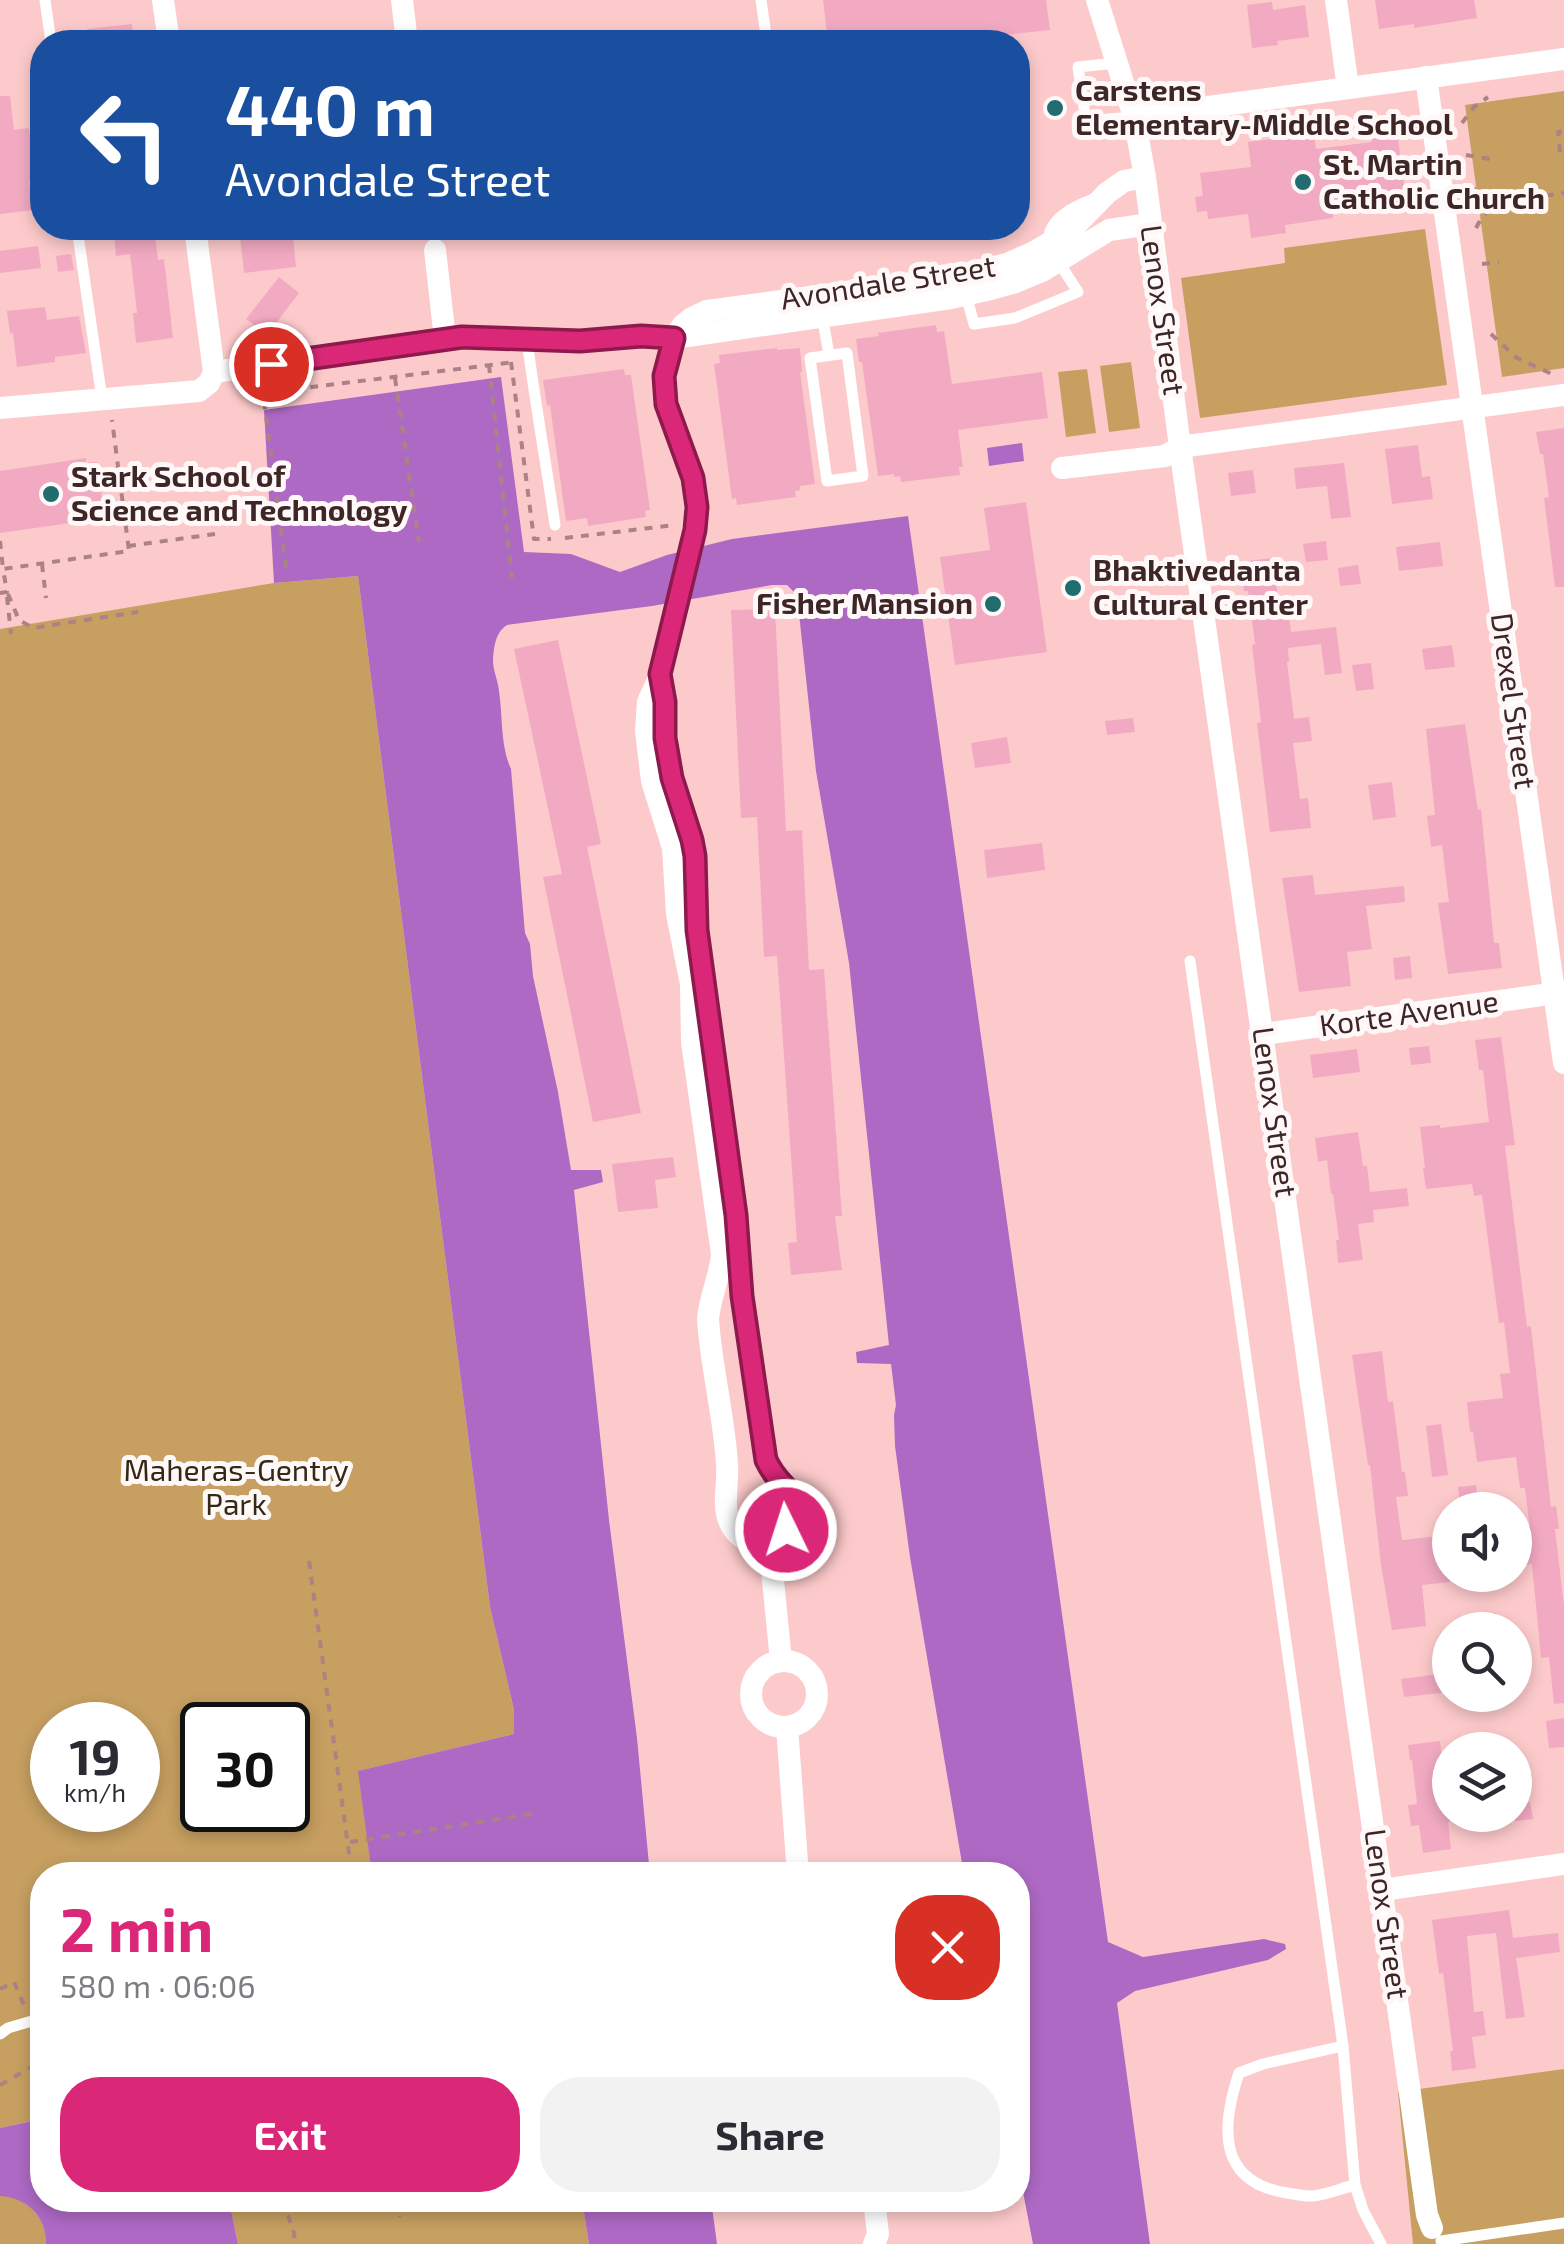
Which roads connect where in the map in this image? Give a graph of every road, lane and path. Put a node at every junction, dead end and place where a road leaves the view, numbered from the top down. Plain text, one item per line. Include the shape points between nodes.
1 (45, 0) edge
2 (163, 0) edge
3 (402, 0) edge
4 (761, 0) edge
5 (1098, 0) edge
6 (1336, 0) edge
7 (49, 30) edge
8 (167, 30) edge
9 (406, 30) edge
10 (765, 30) edge
11 (1564, 59) edge
12 (1116, 63) junction
13 (1426, 78) junction
14 (1348, 88) junction
15 (1488, 97) dead end
16 (1134, 117) junction
17 (1462, 123) dead end
18 (1564, 130) edge
19 (1560, 152) dead end
20 (1466, 155) dead end
21 (1496, 160) dead end
22 (1144, 177) junction
23 (1471, 187) dead end
24 (1564, 192) edge
25 (1107, 194) junction
26 (1496, 202) junction
27 (1150, 224) junction
28 (1090, 226) junction
29 (1476, 228) dead end
30 (79, 240) edge
31 (196, 240) edge
32 (435, 250) dead end
33 (1053, 253) junction
34 (1499, 262) dead end
35 (1482, 264) dead end
36 (963, 286) junction
37 (821, 306) junction
38 (1491, 334) dead end
39 (674, 338) junction
40 (445, 339) junction
41 (528, 350) junction
42 (829, 355) junction
43 (488, 365) junction
44 (1552, 374) dead end
45 (211, 377) junction
46 (395, 378) junction
47 (1564, 394) edge
48 (1472, 407) junction
49 (0, 408) edge
50 (107, 409) junction
51 (1180, 448) junction
52 (1062, 468) dead end
53 (555, 525) dead end
54 (215, 534) dead end
55 (0, 541) edge
56 (419, 542) dead end
57 (128, 546) junction
58 (42, 564) junction
59 (286, 568) dead end
60 (4, 569) junction
61 (512, 578) dead end
62 (4, 593) edge
63 (46, 598) dead end
64 (138, 612) dead end
65 (10, 634) dead end
66 (660, 674) junction
67 (1190, 961) dead end
68 (1559, 993) edge
69 (1263, 1034) junction
70 (1564, 1063) edge
71 (775, 1486) dead end
72 (735, 1490) dead end
73 (759, 1509) junction
74 (779, 1524) dead end
75 (742, 1528) dead end
76 (771, 1560) junction
77 (309, 1562) dead end
78 (781, 1660) junction
79 (787, 1726) junction
80 (538, 1813) dead end
81 (348, 1842) junction
82 (350, 1862) edge
83 (797, 1862) edge
84 (1564, 1864) edge
85 (1382, 1890) junction
86 (30, 2022) edge
87 (0, 2034) edge
88 (1342, 2046) junction
89 (30, 2068) edge
90 (0, 2086) edge
91 (1355, 2184) junction
92 (286, 2212) edge
93 (399, 2212) edge
94 (875, 2212) edge
95 (400, 2217) dead end
96 (1564, 2223) edge
97 (1438, 2238) edge
98 (879, 2241) edge
99 (295, 2244) edge
100 (1380, 2244) edge

1 - 7 lane
2 - 8 street
3 - 9 street
4 - 10 lane
5 - 12 street, Lenox Street
6 - 14 street
11 - 13 street
12 - 16 street, Lenox Street
12 - 16 lane via 1078,66 1086,122
13 - 14 street
13 - 48 street, Drexel Street
14 - 16 street
15 - 17 path
16 - 22 street, Lenox Street
18 - 19 path via 1558,132
20 - 21 path
22 - 25 street, Avondale Street
22 - 27 street, Lenox Street
23 - 26 path
24 - 26 path
25 - 28 street, Avondale Street
25 - 33 lane via 1073,207 1053,224
26 - 29 path
27 - 28 street, Avondale Street
27 - 51 street, Lenox Street
28 - 33 street, Avondale Street
30 - 50 lane
31 - 45 street
32 - 40 street
33 - 36 street, Avondale Street via 1013,283
33 - 36 lane via 1078,292 1049,306 974,324
34 - 35 path
36 - 37 street, Avondale Street
37 - 39 street, Avondale Street via 743,317
37 - 42 lane
38 - 44 path via 1517,358
39 - 41 street, Avondale Street
39 - 66 street via 664,376 666,404 697,507
40 - 41 street, Avondale Street
40 - 45 street, Avondale Street
41 - 43 path
41 - 53 lane
42 - 42 lane via 846,353 864,476 828,481 810,358
43 - 46 path
43 - 61 path
45 - 50 street, Avondale Street via 199,391
46 - 56 path
46 - 59 path via 263,393
47 - 48 street
48 - 51 street
48 - 68 street, Drexel Street
49 - 50 street, Avondale Street
50 - 57 path
51 - 52 street via 1165,456
51 - 69 street, Lenox Street
54 - 57 path
55 - 60 path
57 - 58 path via 129,552
58 - 60 path
58 - 63 path
60 - 62 path
62 - 64 path via 33,628
62 - 65 path
66 - 76 street via 668,759 695,856 697,930 762,1436 769,1466 793,1500
66 - 76 street via 646,731 652,781 673,848 722,1254 708,1318 728,1466 726,1508 734,1530
67 - 88 lane
68 - 69 street, Korte Avenue
68 - 70 street, Drexel Street
69 - 85 street, Lenox Street
71 - 73 path
72 - 73 path
73 - 74 path
73 - 75 path
76 - 78 street
77 - 81 path
78 - 79 street via 759,1672 751,1697 762,1718
78 - 79 street via 806,1668 818,1690 811,1714
79 - 83 street
80 - 81 path
81 - 82 path
84 - 85 street
85 - 97 street, Lenox Street via 1427,2215
86 - 87 lane
88 - 91 lane
88 - 91 lane via 1239,2073 1228,2105 1228,2146 1243,2175 1270,2190 1311,2196
89 - 90 path
91 - 100 lane
92 - 99 path
93 - 95 path
94 - 98 street
96 - 97 lane

